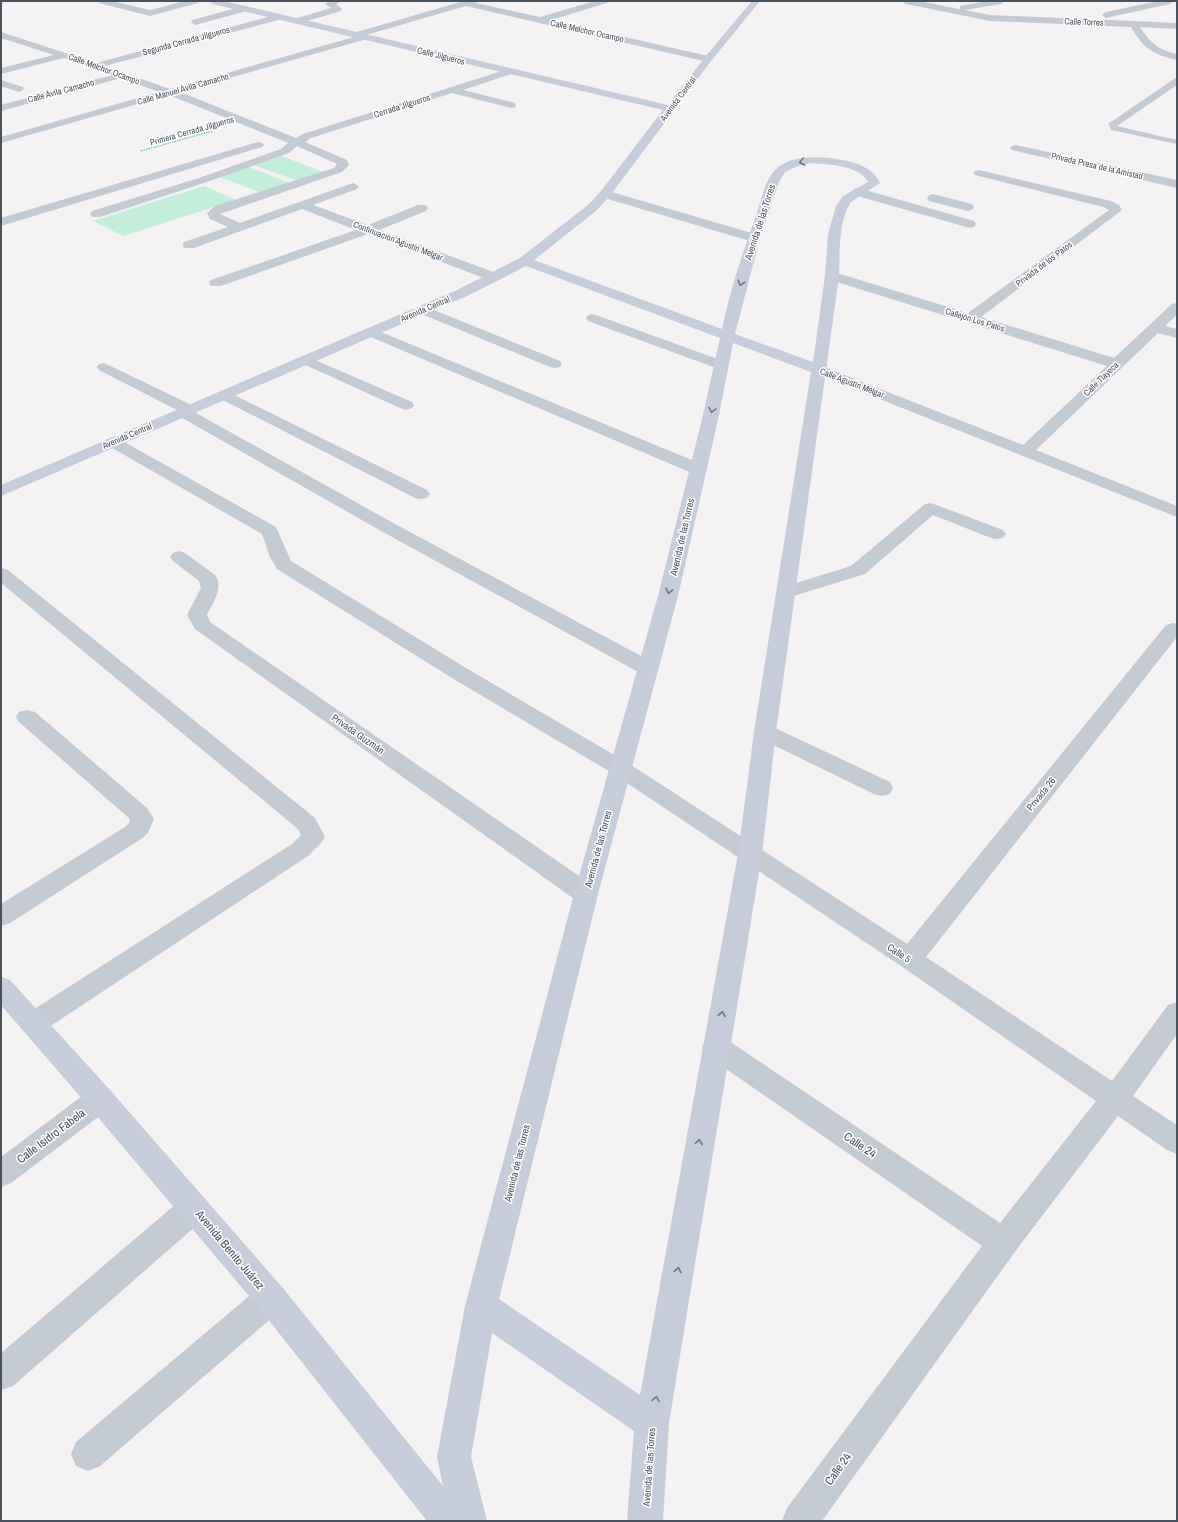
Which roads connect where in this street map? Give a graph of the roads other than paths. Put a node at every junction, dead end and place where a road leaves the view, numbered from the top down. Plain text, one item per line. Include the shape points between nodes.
1 (102, 1) edge
2 (195, 1) edge
3 (213, 1) edge
4 (338, 1) edge
5 (604, 1) edge
6 (756, 1) edge
7 (906, 1) edge
8 (1001, 1) edge
9 (1170, 1) edge
10 (470, 2) edge
11 (244, 8) junction
12 (952, 10) junction
13 (279, 17) junction
14 (297, 21) junction
15 (540, 21) junction
16 (1075, 21) junction
17 (195, 22) dead end
18 (1134, 24) junction
19 (1177, 26) edge
20 (1, 35) edge
21 (360, 36) junction
22 (24, 42) junction
23 (1146, 45) junction
24 (1169, 45) dead end
25 (7, 46) dead end
26 (39, 46) junction
27 (16, 52) dead end
28 (66, 55) junction
29 (1177, 57) edge
30 (708, 59) junction
31 (94, 66) junction
32 (1, 71) edge
33 (508, 72) junction
34 (122, 75) junction
35 (1177, 81) edge
36 (1, 83) edge
37 (19, 89) dead end
38 (452, 90) junction
39 (169, 93) junction
40 (511, 106) dead end
41 (1, 108) edge
42 (671, 109) junction
43 (1113, 124) joint
44 (290, 139) junction
45 (1, 140) edge
46 (1177, 142) edge
47 (1016, 148) dead end
48 (979, 173) dead end
49 (203, 180) junction
50 (1177, 184) edge
51 (353, 187) dead end
52 (222, 188) dead end
53 (873, 188) junction
54 (236, 193) dead end
55 (605, 194) junction
56 (925, 196) dead end
57 (248, 199) junction
58 (302, 205) junction
59 (968, 207) dead end
60 (422, 208) dead end
61 (96, 214) dead end
62 (1, 222) edge
63 (970, 224) dead end
64 (239, 227) junction
65 (367, 230) junction
66 (754, 238) junction
67 (190, 245) dead end
68 (525, 261) junction
69 (832, 276) junction
70 (494, 277) junction
71 (216, 283) dead end
72 (1177, 308) edge
73 (424, 310) junction
74 (593, 318) dead end
75 (971, 318) junction
76 (1157, 328) junction
77 (372, 332) junction
78 (1177, 334) edge
79 (727, 336) junction
80 (306, 360) junction
81 (555, 364) dead end
82 (1117, 364) junction
83 (721, 365) junction
84 (104, 367) dead end
85 (820, 370) junction
86 (224, 395) junction
87 (406, 405) dead end
88 (187, 411) junction
89 (114, 442) junction
90 (1025, 452) junction
91 (698, 469) junction
92 (1, 490) edge
93 (421, 494) dead end
94 (1177, 512) edge
95 (997, 534) dead end
96 (179, 557) dead end
97 (1, 574) edge
98 (787, 592) junction
99 (1173, 629) dead end
100 (647, 668) junction
101 (27, 717) dead end
102 (765, 732) junction
103 (620, 768) junction
104 (882, 788) dead end
105 (750, 854) junction
106 (586, 894) junction
107 (1, 916) edge
108 (910, 959) junction
109 (1, 987) edge
110 (1177, 1013) edge
111 (34, 1023) junction
112 (716, 1047) junction
113 (100, 1099) junction
114 (1115, 1099) junction
115 (1177, 1141) edge
116 (1, 1174) edge
117 (194, 1208) junction
118 (1003, 1243) junction
119 (270, 1298) junction
120 (481, 1306) junction
121 (1, 1374) edge
122 (652, 1423) junction
123 (88, 1454) dead end
124 (450, 1521) edge
125 (469, 1521) edge
126 (645, 1521) edge
127 (800, 1521) edge

1 - 2 street via 150,13
3 - 11 main road, Calle Jilgueros
4 - 14 street via 329,4 338,9
5 - 15 street
6 - 30 main road, Avenida Central
7 - 12 street, Calle Torres
8 - 12 street
9 - 16 street
10 - 15 street, Calle Melchor Ocampo
10 - 21 street, Calle Manuel Ávila Camacho
11 - 13 main road, Calle Jilgueros
11 - 17 street
12 - 16 street, Calle Torres via 990,18
13 - 14 main road, Calle Jilgueros
13 - 31 street, Segunda Cerrada Jilgueros
14 - 21 main road, Calle Jilgueros
15 - 30 street, Calle Melchor Ocampo
16 - 18 street, Calle Torres
18 - 19 street, Calle Torres
18 - 23 street
20 - 22 street, Calle Melchor Ocampo
21 - 33 main road, Calle Jilgueros
21 - 39 street, Calle Manuel Ávila Camacho
22 - 25 street
22 - 26 street, Calle Melchor Ocampo
23 - 24 street
23 - 29 street via 1158,52
26 - 27 street
26 - 28 street, Calle Melchor Ocampo
28 - 31 street, Calle Melchor Ocampo
28 - 32 street
30 - 42 main road, Avenida Central
31 - 34 street, Calle Melchor Ocampo
33 - 38 street, Cerrada Jilgueros
33 - 42 main road, Calle Jilgueros
34 - 39 street, Calle Melchor Ocampo
34 - 41 street, Calle Ávila Camacho
35 - 43 street
36 - 37 street
38 - 40 street
38 - 44 street, Cerrada Jilgueros via 307,136
39 - 44 street, Calle Melchor Ocampo
39 - 45 street, Calle Manuel Ávila Camacho
42 - 55 main road, Avenida Central
43 - 46 lane via 1114,128
44 - 49 street via 285,151
44 - 57 street, Calle Melchor Ocampo via 342,162 343,165 338,170
44 - 62 street
47 - 50 street, Privada Presa de la Amistad
48 - 75 street, Privada de los Patos via 1115,208 1114,212
49 - 52 street
49 - 61 street
51 - 58 street
53 - 63 street
53 -> 66 main road, Avenida de las Torres via 871,176 857,167 830,161 810,160 795,163 781,170 773,182
53 - 69 main road, Avenida de las Torres via 847,199 842,206 834,234
54 - 57 street
55 - 66 street
55 - 68 main road, Avenida Central via 592,208
56 - 59 street
57 - 64 street via 213,213 214,216
58 - 64 street
58 - 65 street, Continuación Agustín Melgar
60 - 65 street
64 - 67 street
65 - 70 street, Continuación Agustín Melgar
65 - 71 street
66 -> 79 main road, Avenida de las Torres
68 - 70 main road, Avenida Central
68 - 79 main road, Calle Agustín Melgar
69 - 75 street, Callejón Los Patos
69 - 85 main road, Avenida de las Torres
70 - 73 main road, Avenida Central
72 - 76 street, Calle Tlayeca
73 - 77 main road, Avenida Central
73 - 81 street
74 - 83 street
75 - 82 street, Callejón Los Patos
76 - 78 street
76 - 82 street, Calle Tlayeca
77 - 80 main road, Avenida Central
77 - 91 street
79 - 83 main road, Avenida de las Torres
79 - 85 main road, Calle Agustín Melgar
80 - 86 main road, Avenida Central
80 - 87 street
82 - 90 street, Calle Tlayeca
83 -> 91 main road, Avenida de las Torres
84 - 88 street
85 - 90 street, Calle Agustín Melgar
85 - 98 main road, Avenida de las Torres
86 - 88 main road, Avenida Central
86 - 93 street
88 - 89 main road, Avenida Central
88 - 100 street via 389,528
89 - 92 main road, Avenida Central
89 - 103 street, Calle 5 via 270,531 279,560 284,566
90 - 94 street, Calle Agustín Melgar
91 -> 100 main road, Avenida de las Torres via 668,596
95 - 98 street via 931,508 858,570
96 - 106 street, Privada Guzmán via 208,579 210,588 197,615 202,625
97 - 111 street via 307,824 313,837 300,850
98 - 102 main road, Avenida de las Torres
99 - 108 street, Privada 26
100 - 103 main road, Avenida de las Torres
101 - 107 street via 142,819 140,827 133,833
102 - 104 street
102 - 105 main road, Avenida de las Torres
103 - 105 street, Calle 5
103 - 106 main road, Avenida de las Torres
105 - 108 street, Calle 5
112 -> 105 main road, Avenida de las Torres
106 - 120 main road, Avenida de las Torres
108 - 114 street, Calle 5
109 - 111 main road, Avenida Benito Juárez
110 - 114 street, Calle 24
111 - 113 main road, Avenida Benito Juárez
112 - 118 street, Calle 24
122 -> 112 main road, Avenida de las Torres
113 - 116 street, Calle Isidro Fabela
113 - 117 main road, Avenida Benito Juárez
114 - 115 street, Calle 5
114 - 118 street, Calle 24
117 - 119 main road, Avenida Benito Juárez
117 - 121 street
118 - 127 street, Calle 24
119 - 123 street
119 - 124 main road, Avenida Benito Juárez
120 - 122 main road
120 - 125 main road, Avenida de las Torres via 454,1457
122 - 126 main road, Avenida de las Torres

